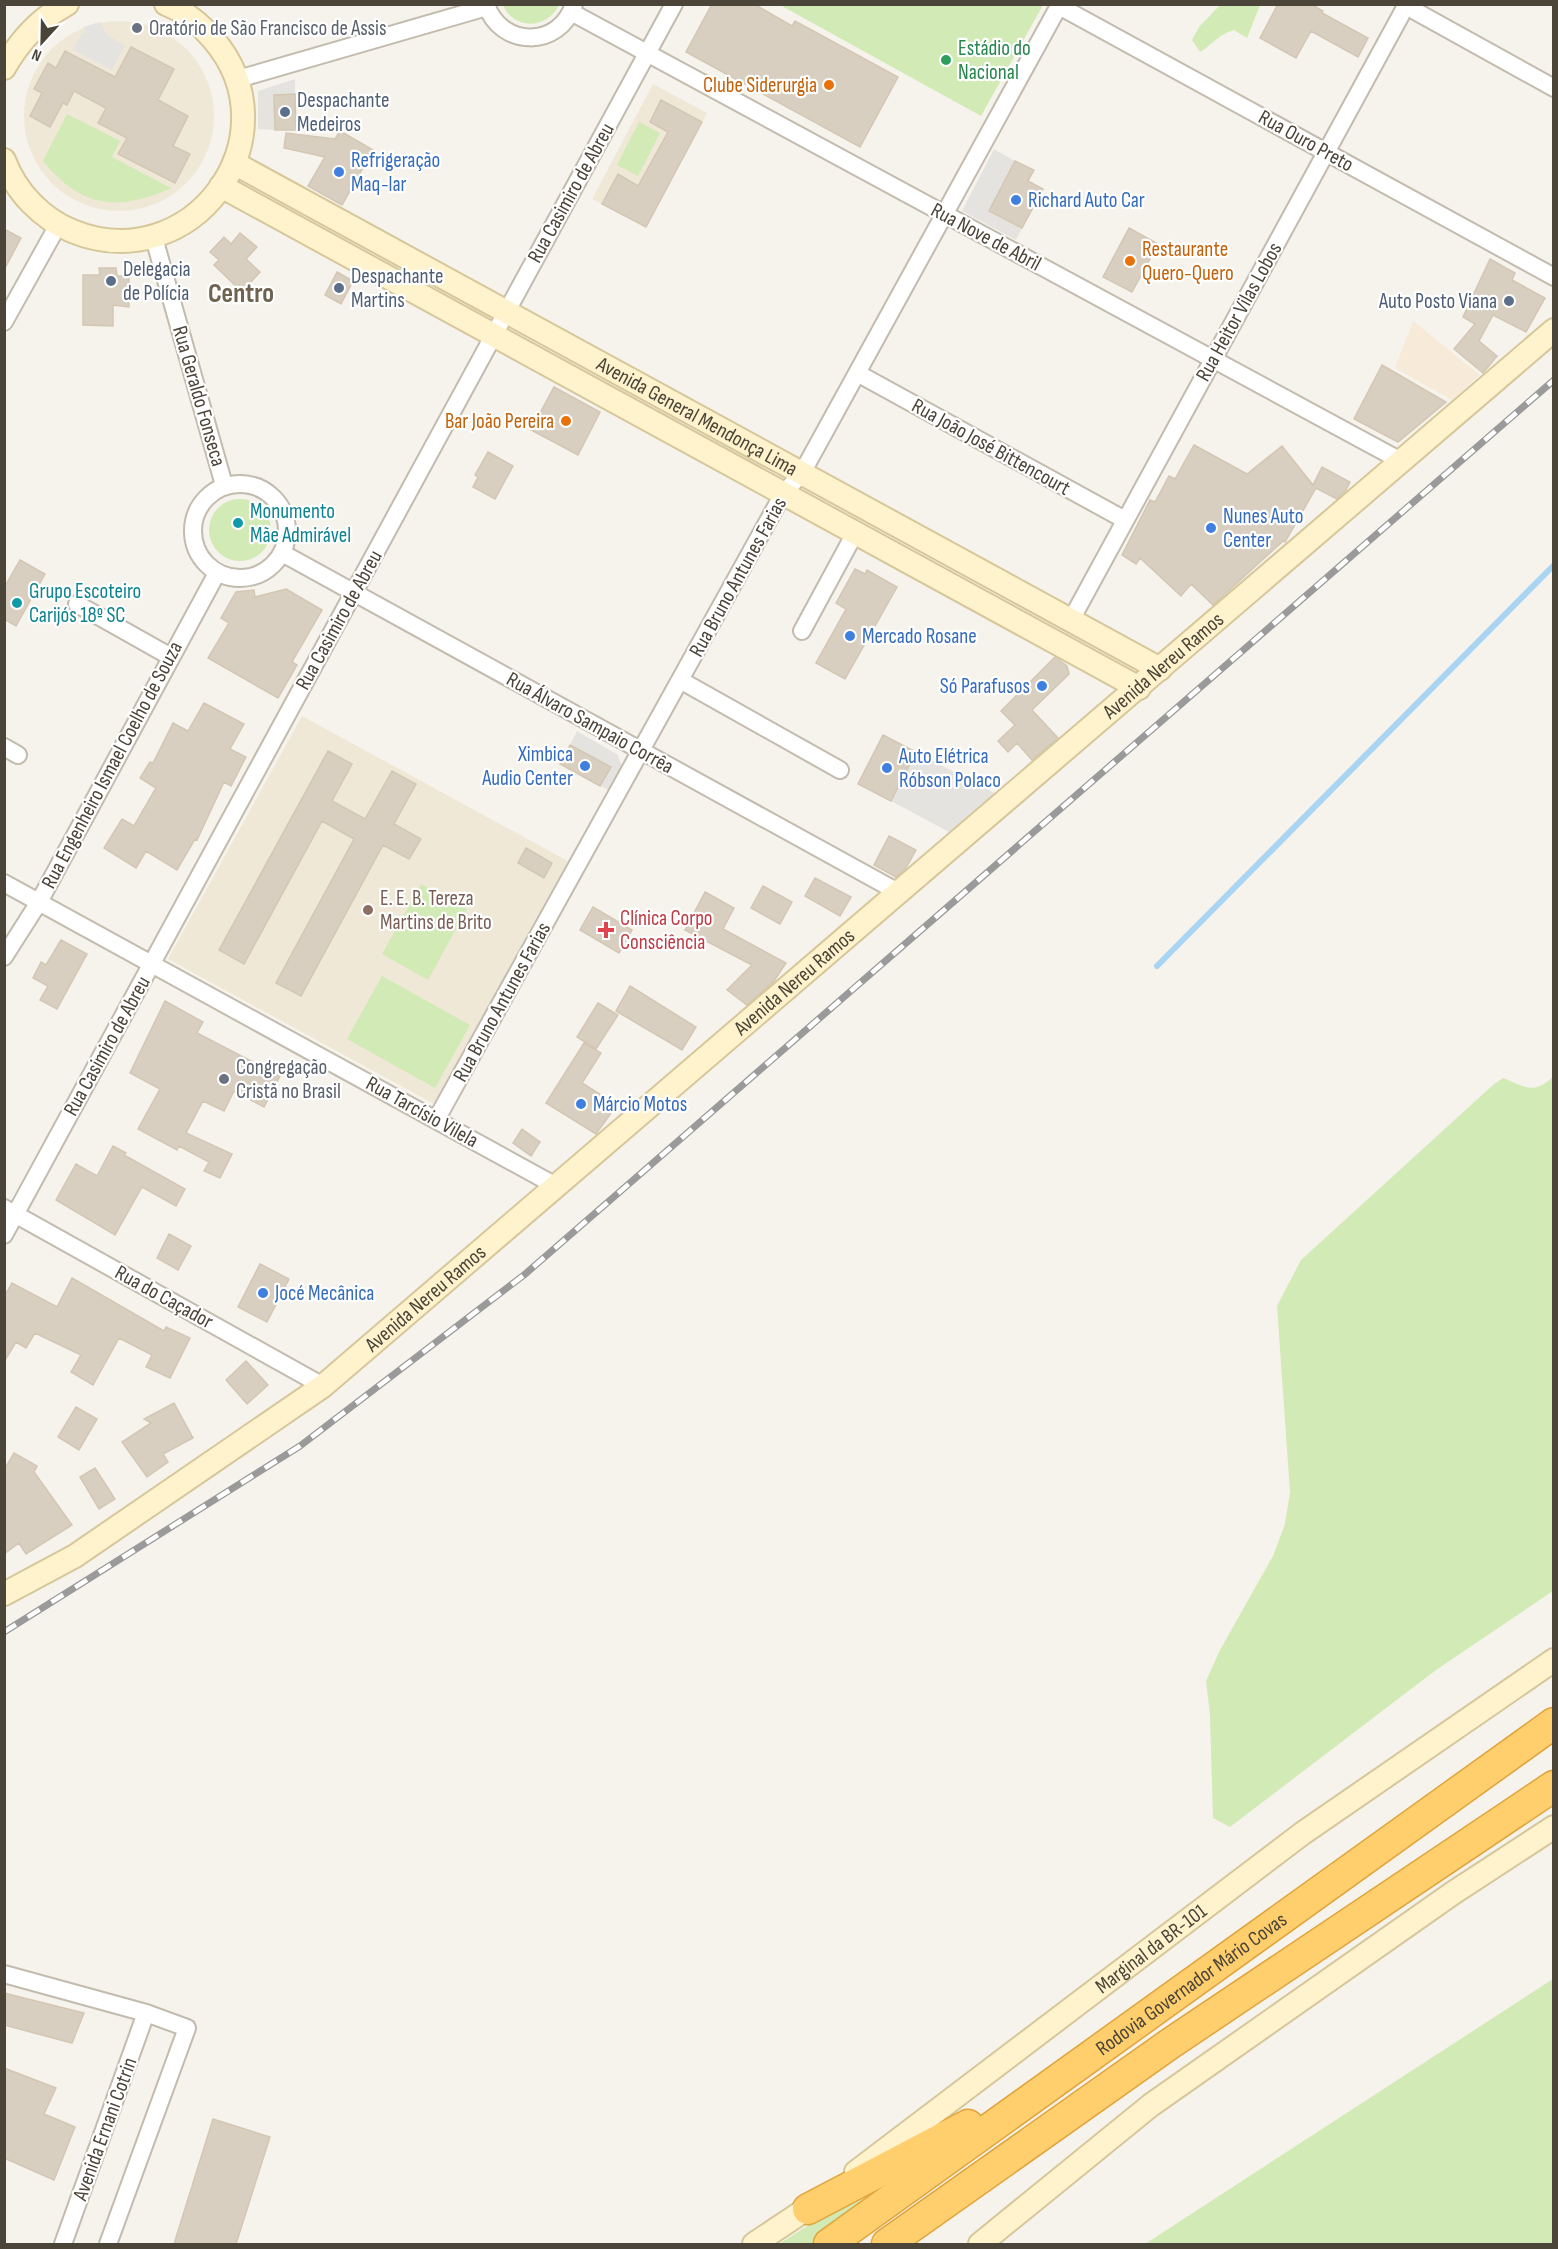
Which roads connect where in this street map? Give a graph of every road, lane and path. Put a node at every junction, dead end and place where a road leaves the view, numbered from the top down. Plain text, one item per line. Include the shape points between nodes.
1 (68, 4) edge
2 (674, 4) edge
3 (172, 5) edge
4 (1059, 5) edge
5 (1406, 5) edge
6 (486, 6) edge
7 (573, 8) edge
8 (10, 43) edge
9 (647, 54) junction
10 (5, 68) edge
11 (238, 79) junction
12 (1554, 88) edge
13 (1326, 152) junction
14 (4, 160) edge
15 (234, 163) junction
16 (221, 186) junction
17 (945, 214) junction
18 (58, 225) junction
19 (154, 238) junction
20 (1554, 277) edge
21 (507, 312) junction
22 (4, 322) edge
23 (1554, 330) edge
24 (494, 335) junction
25 (1213, 359) junction
26 (857, 373) junction
27 (1401, 461) junction
28 (802, 473) junction
29 (224, 485) junction
30 (783, 494) junction
31 (1125, 520) junction
32 (855, 533) junction
33 (282, 554) junction
34 (217, 573) junction
35 (354, 593) junction
36 (77, 604) dead end
37 (1071, 620) junction
38 (802, 631) dead end
39 (171, 657) junction
40 (1160, 669) junction
41 (680, 680) junction
42 (1139, 688) junction
43 (641, 750) junction
44 (840, 770) dead end
45 (4, 883) edge
46 (898, 892) junction
47 (39, 902) junction
48 (4, 957) edge
49 (152, 964) junction
50 (436, 1120) junction
51 (556, 1186) junction
52 (10, 1211) edge
53 (4, 1234) edge
54 (323, 1386) junction
55 (4, 1594) edge
56 (1554, 1660) edge
57 (1554, 1723) edge
58 (1554, 1786) edge
59 (1554, 1827) edge
60 (4, 1974) edge
61 (146, 2013) junction
62 (1061, 2076) junction
63 (808, 2209) junction
64 (63, 2244) edge
65 (108, 2244) edge
66 (754, 2244) edge
67 (829, 2244) edge
68 (887, 2244) edge
69 (980, 2244) edge

1 - 8 main road
2 - 9 street, Rua Casimiro de Abreu
3 - 11 main road via 202,27 223,50
4 - 13 street, Rua Ouro Preto
4 - 17 street, Rua Bruno Antunes Farias
5 - 12 street
5 - 13 street, Rua Heitor Vilas Lobos
6 - 7 street via 498,26 523,38 552,33 563,25
6 - 11 street
7 - 9 street, Rua Nove de Abril
8 - 10 main road
9 - 17 street, Rua Nove de Abril
9 - 21 street, Rua Casimiro de Abreu
11 - 15 main road via 242,140
13 - 20 street, Rua Ouro Preto
13 - 25 street, Rua Heitor Vilas Lobos
14 - 18 main road via 32,204
15 - 16 main road
15 - 21 main road, Avenida General Mendonça Lima
16 - 19 main road via 198,214
16 - 24 main road, Avenida General Mendonça Lima
17 - 25 street, Rua Nove de Abril
17 - 26 street, Rua Bruno Antunes Farias
18 - 19 main road via 90,238 123,242
18 - 22 street
19 - 29 street, Rua Geraldo Fonseca
21 - 24 street, Rua Casimiro de Abreu
21 - 28 main road, Avenida General Mendonça Lima
23 - 27 main road, Avenida Nereu Ramos
24 - 30 main road, Avenida General Mendonça Lima
24 - 35 street, Rua Casimiro de Abreu
25 - 27 street, Rua Nove de Abril
25 - 31 street, Rua Heitor Vilas Lobos
26 - 28 street, Rua Bruno Antunes Farias
26 - 31 street, Rua João José Bittencourt
27 - 40 main road, Avenida Nereu Ramos
28 - 30 street, Rua Bruno Antunes Farias
28 - 37 main road, Avenida General Mendonça Lima
29 - 33 street via 254,486 280,505 287,535
29 - 34 street via 199,506 192,536 196,550
30 - 32 main road, Avenida General Mendonça Lima
30 - 41 street, Rua Bruno Antunes Farias
31 - 37 street, Rua Heitor Vilas Lobos
32 - 38 street
32 - 42 main road, Avenida General Mendonça Lima
33 - 34 street via 255,576 236,578
33 - 35 street, Rua Álvaro Sampaio Corrêa
34 - 39 street, Rua Engenheiro Ismael Coelho de Souza
35 - 43 street, Rua Álvaro Sampaio Corrêa
35 - 49 street, Rua Casimiro de Abreu
36 - 39 street
37 - 40 main road, Avenida General Mendonça Lima
39 - 47 street, Rua Engenheiro Ismael Coelho de Souza
40 - 42 main road, Avenida Nereu Ramos
41 - 43 street, Rua Bruno Antunes Farias
41 - 44 street
42 - 46 main road, Avenida Nereu Ramos
43 - 46 street, Rua Álvaro Sampaio Corrêa
43 - 50 street, Rua Bruno Antunes Farias
45 - 47 street, Rua Tarcísio Vilela
46 - 51 main road, Avenida Nereu Ramos
47 - 48 street, Rua Engenheiro Ismael Coelho de Souza
47 - 49 street, Rua Tarcísio Vilela
49 - 50 street, Rua Tarcísio Vilela
49 - 52 street, Rua Casimiro de Abreu
50 - 51 street, Rua Tarcísio Vilela
51 - 54 main road, Avenida Nereu Ramos
52 - 53 street, Rua Casimiro de Abreu
52 - 54 street, Rua do Caçador
54 - 55 main road, Avenida Nereu Ramos via 75,1556
56 - 63 main road, Marginal da BR-101 via 1303,1833
57 - 62 highway, Rodovia Governador Mário Covas
58 - 68 highway, Rodovia Governador Mário Covas via 1172,2043
59 - 69 main road via 1453,1893 1151,2105
60 - 61 street
61 - 64 street, Avenida Ernani Cotrin
61 - 65 street, Avenida Ernani Cotrin via 187,2028
62 - 63 highway
62 - 67 highway, Rodovia Governador Mário Covas
63 - 66 main road, Marginal da BR-101

